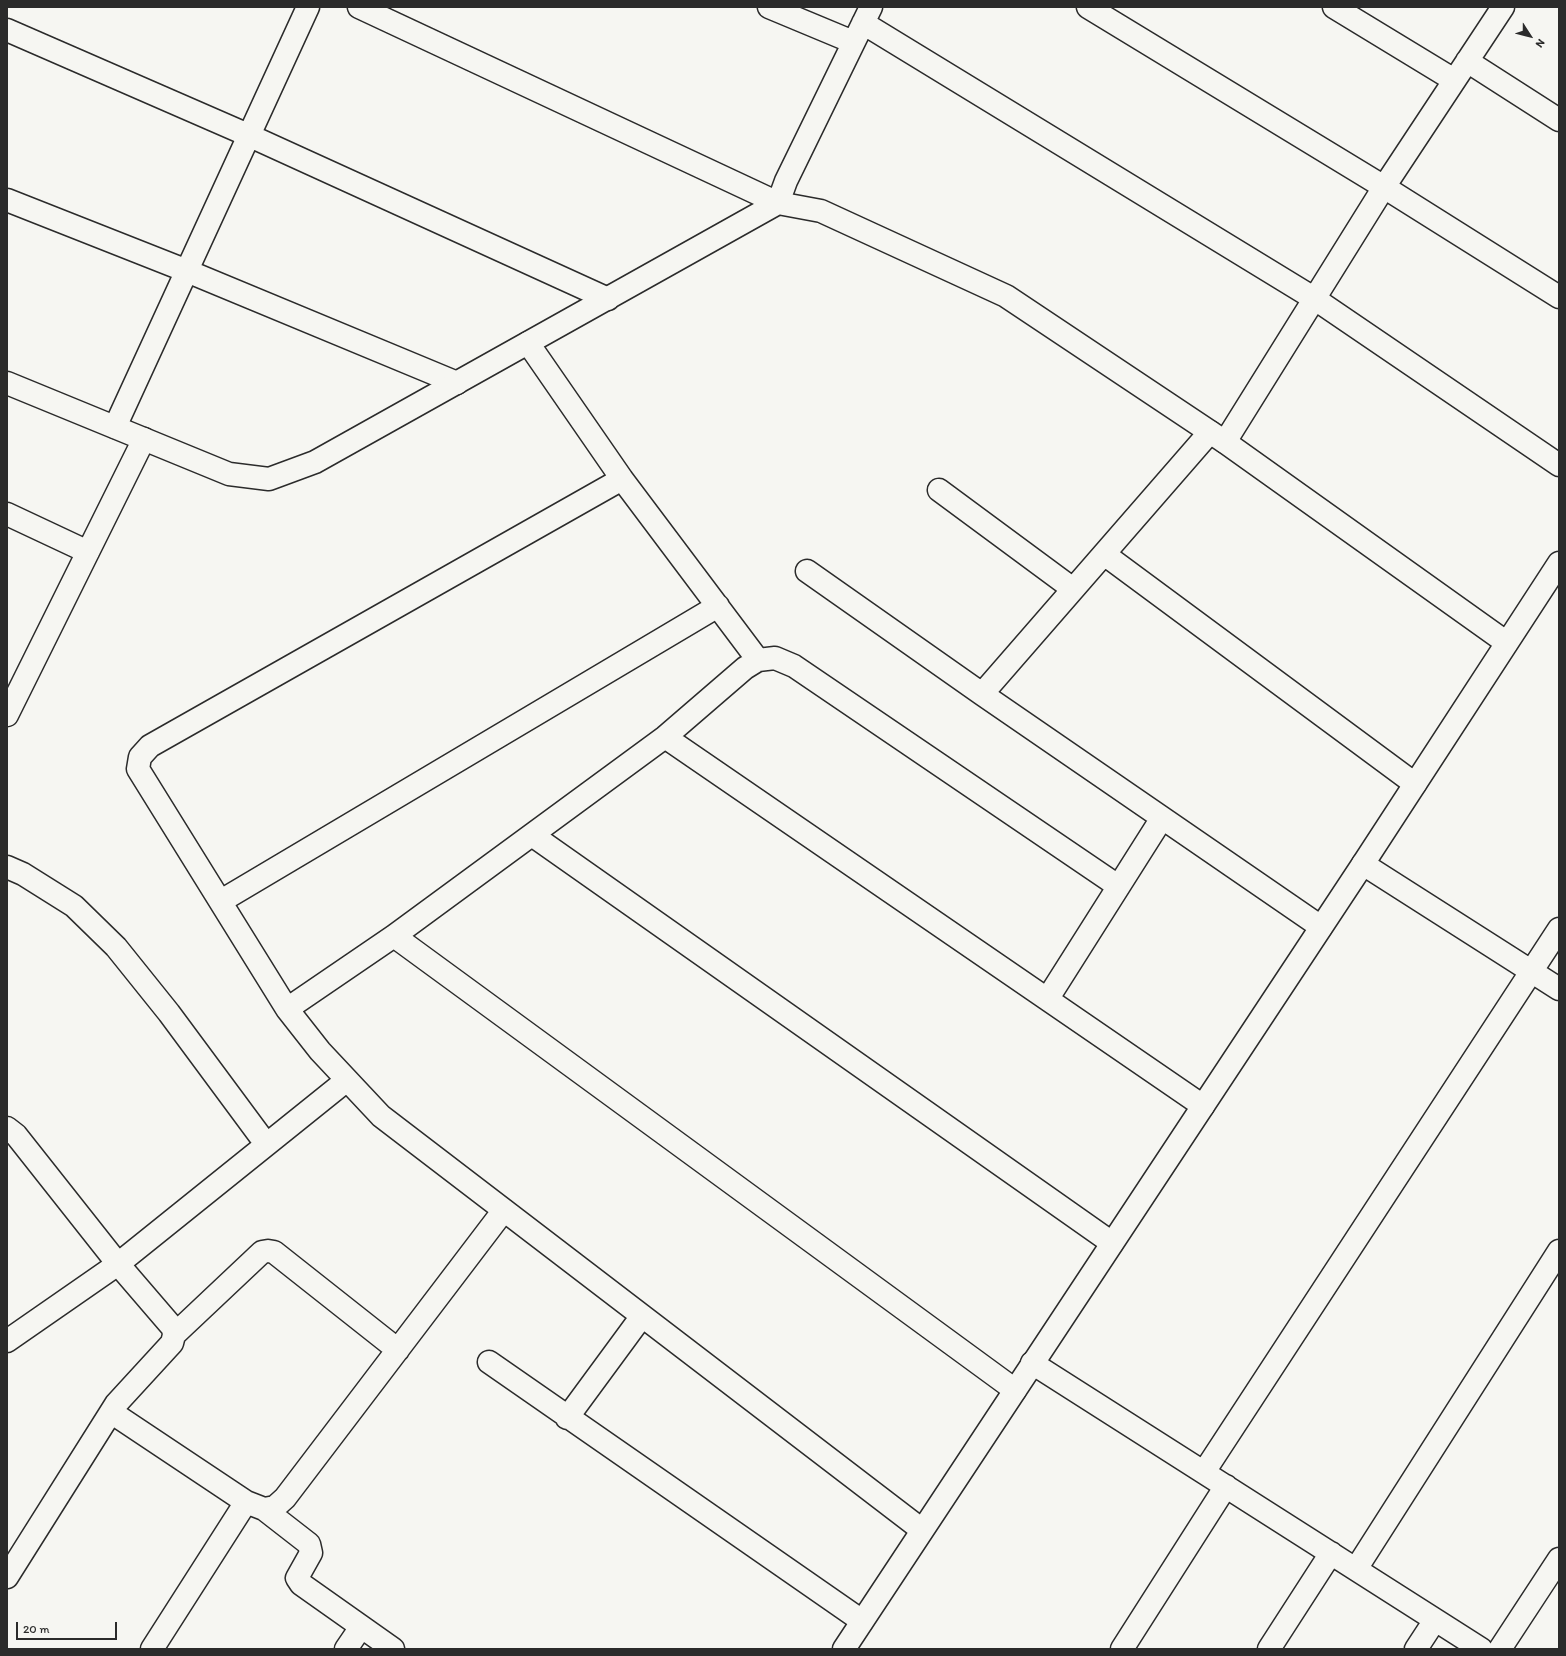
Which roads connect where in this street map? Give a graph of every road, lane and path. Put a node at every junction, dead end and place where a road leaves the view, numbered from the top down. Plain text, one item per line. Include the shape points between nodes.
1 (308, 7) edge
2 (359, 7) edge
3 (769, 7) edge
4 (1088, 7) edge
5 (1334, 7) edge
6 (1503, 7) edge
7 (867, 15) edge
8 (7, 30) edge
9 (853, 42) junction
10 (1467, 60) junction
11 (1454, 80) junction
12 (1559, 120) edge
13 (248, 135) junction
14 (1384, 187) junction
15 (7, 200) edge
16 (778, 204) junction
17 (187, 271) junction
18 (1559, 297) edge
19 (608, 299) junction
20 (1315, 299) junction
21 (528, 343) junction
22 (7, 383) edge
23 (457, 383) junction
24 (115, 427) junction
25 (1217, 437) junction
26 (144, 439) junction
27 (1559, 465) edge
28 (622, 479) junction
29 (939, 490) dead end
30 (7, 514) edge
31 (88, 552) junction
32 (1104, 554) junction
33 (1559, 563) edge
34 (808, 571) dead end
35 (1073, 589) junction
36 (718, 606) junction
37 (1507, 643) junction
38 (758, 660) junction
39 (982, 694) junction
40 (9, 706) edge
41 (665, 737) junction
42 (1415, 784) junction
43 (1162, 818) junction
44 (532, 835) junction
45 (1363, 864) junction
46 (7, 867) edge
47 (1118, 886) junction
48 (221, 901) junction
49 (1321, 927) junction
50 (1559, 929) edge
51 (394, 936) junction
52 (1531, 971) junction
53 (1559, 989) edge
54 (1048, 998) junction
55 (287, 1009) junction
56 (347, 1080) junction
57 (1203, 1106) junction
58 (10, 1135) edge
59 (266, 1144) junction
60 (504, 1210) junction
61 (1112, 1243) junction
62 (1559, 1251) edge
63 (118, 1264) junction
64 (642, 1316) junction
65 (174, 1335) junction
66 (7, 1341) edge
67 (398, 1350) junction
68 (489, 1362) dead end
69 (1032, 1363) junction
70 (1015, 1390) junction
71 (111, 1412) junction
72 (568, 1418) junction
73 (1204, 1472) junction
74 (1226, 1486) junction
75 (255, 1506) junction
76 (922, 1530) junction
77 (1331, 1553) junction
78 (1559, 1559) edge
79 (1356, 1569) junction
80 (7, 1577) edge
81 (1435, 1620) junction
82 (862, 1621) junction
83 (361, 1627) junction
84 (152, 1649) edge
85 (346, 1649) edge
86 (393, 1649) edge
87 (844, 1649) edge
88 (1122, 1649) edge
89 (1269, 1649) edge
90 (1416, 1649) edge
91 (1481, 1649) edge
92 (1500, 1649) edge

1 - 13 street
2 - 16 street
3 - 9 street
4 - 14 street
5 - 11 street
6 - 10 street
7 - 9 street
7 - 20 street
8 - 13 street
9 - 16 street via 786,181
10 - 11 street
10 - 12 street
11 - 14 street
13 - 17 street
13 - 19 street
14 - 18 street
14 - 20 street
15 - 17 street
16 - 19 street
16 - 25 street via 821,211 1006,296
17 - 23 street
17 - 24 street
19 - 21 street
20 - 25 street
20 - 27 street
21 - 23 street
21 - 28 street
22 - 24 street
23 - 26 street via 315,462 269,479 229,474
24 - 26 street
25 - 32 street
25 - 37 street
26 - 31 street
28 - 36 street
28 - 48 street via 150,746 140,756 138,769
29 - 35 street
30 - 31 street
31 - 40 street
32 - 35 street
32 - 42 street
33 - 37 street
34 - 39 street
35 - 39 street
36 - 38 street
36 - 48 street
37 - 42 street
38 - 41 street via 745,668
38 - 47 street via 775,658 794,666
39 - 43 street
41 - 44 street
41 - 54 street
42 - 45 street
43 - 47 street
43 - 49 street
44 - 51 street
44 - 61 street
45 - 49 street
45 - 52 street
46 - 59 street via 24,874 74,906 116,947 169,1013
47 - 54 street
48 - 55 street
49 - 57 street
50 - 52 street
51 - 55 street
51 - 70 street
52 - 53 street
52 - 73 street
54 - 57 street
55 - 56 street
56 - 59 street
56 - 60 street via 381,1116
57 - 61 street
58 - 63 street
59 - 63 street
60 - 64 street
60 - 67 street
61 - 69 street
62 - 79 street
63 - 65 street via 173,1328
63 - 66 street
64 - 72 street
64 - 76 street
65 - 67 street via 262,1252 268,1250 274,1252
65 - 71 street via 172,1343
67 - 75 street via 285,1498 275,1508
68 - 72 street
69 - 70 street
69 - 73 street
70 - 76 street
71 - 75 street
71 - 80 street
72 - 82 street
73 - 74 street
74 - 77 street
74 - 88 street
75 - 83 street via 309,1544 311,1553 297,1578 301,1584
75 - 84 street
76 - 82 street
77 - 79 street
77 - 89 street
78 - 92 street
79 - 81 street
81 - 90 street
81 - 91 street
82 - 87 street
83 - 85 street
83 - 86 street

